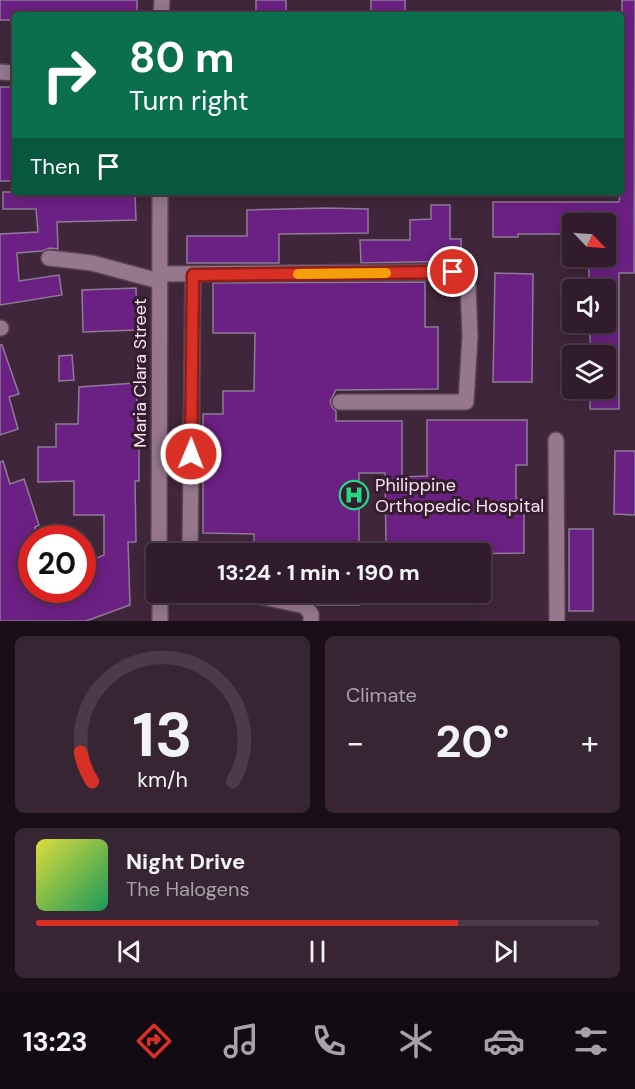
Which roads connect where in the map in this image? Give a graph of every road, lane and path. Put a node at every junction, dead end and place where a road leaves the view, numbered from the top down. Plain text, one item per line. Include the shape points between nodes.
1 (160, 195) edge
2 (49, 258) dead end
3 (193, 275) junction
4 (160, 278) junction
5 (340, 402) dead end
6 (556, 440) dead end
7 (159, 543) edge
8 (190, 543) edge
9 (160, 603) edge
10 (291, 603) edge
11 (160, 621) edge
12 (311, 621) edge
13 (557, 621) edge

1 - 4 street, Maria Clara Street
2 - 4 street via 92,262
3 - 4 street
3 - 5 street via 462,275 468,285 470,336 466,402
3 - 8 street
4 - 7 street, Maria Clara Street
6 - 13 street
9 - 11 street
10 - 12 street via 305,606

